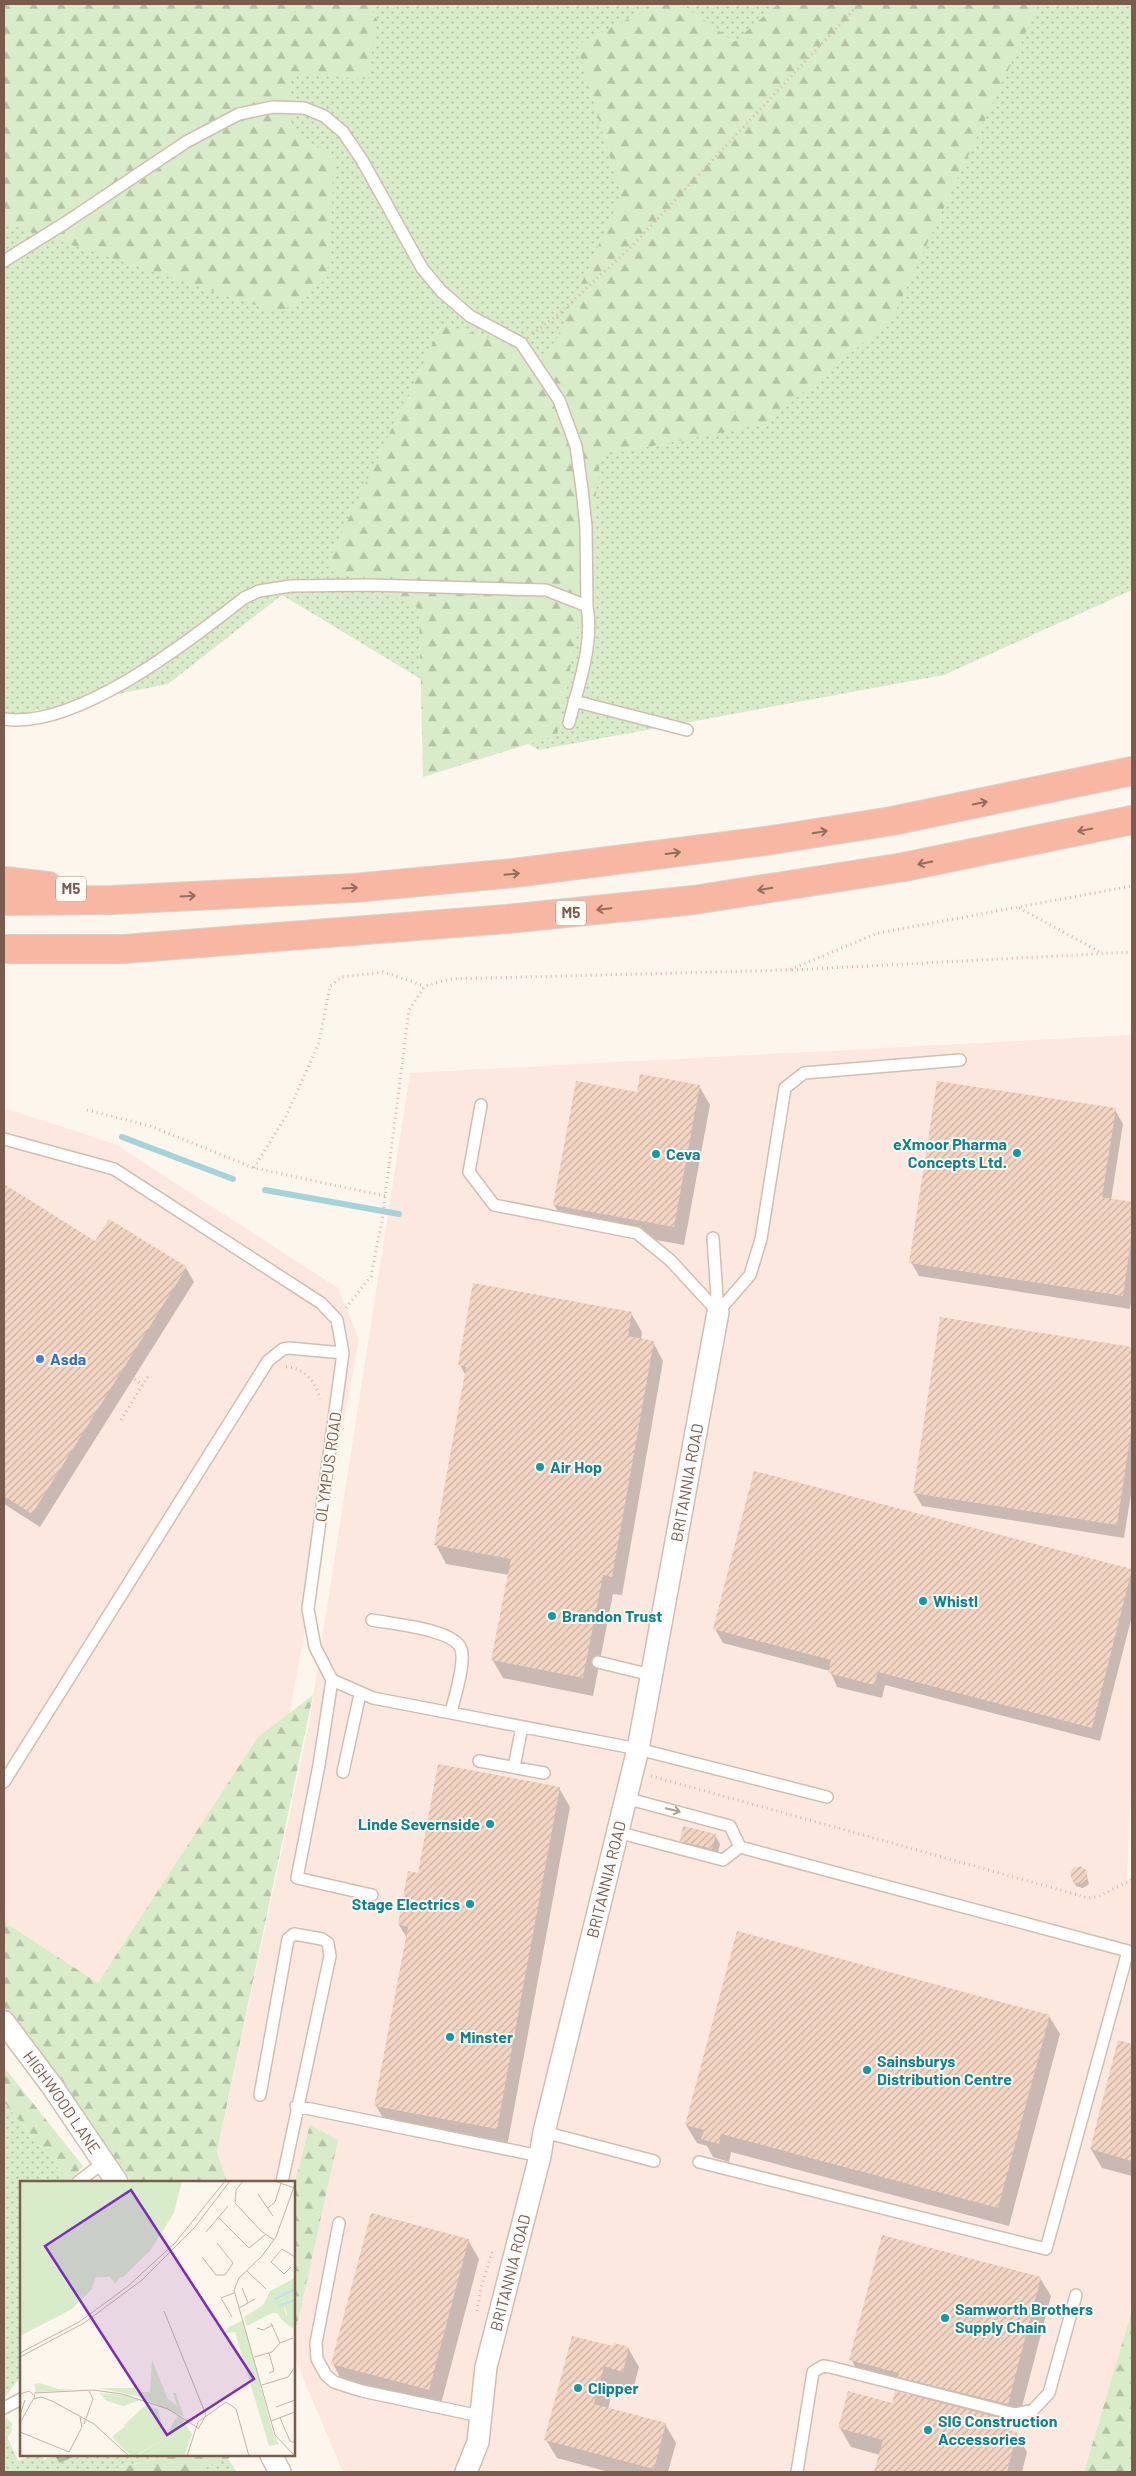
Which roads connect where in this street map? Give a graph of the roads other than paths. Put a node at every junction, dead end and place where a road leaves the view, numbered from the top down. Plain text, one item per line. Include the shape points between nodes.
1 (4, 261) edge
2 (587, 606) junction
3 (574, 701) junction
4 (4, 718) edge
5 (568, 723) dead end
6 (687, 730) dead end
7 (1132, 771) edge
8 (1132, 820) edge
9 (4, 881) edge
10 (139, 898) junction
11 (4, 901) edge
12 (4, 949) edge
13 (960, 1060) dead end
14 (481, 1105) dead end
15 (4, 1139) edge
16 (713, 1238) dead end
17 (718, 1312) junction
18 (343, 1352) junction
19 (372, 1620) dead end
20 (598, 1662) dead end
21 (651, 1675) junction
22 (332, 1680) junction
23 (360, 1694) junction
24 (451, 1713) junction
25 (522, 1727) junction
26 (638, 1749) junction
27 (479, 1760) dead end
28 (514, 1767) junction
29 (343, 1772) dead end
30 (544, 1772) dead end
31 (4, 1782) edge
32 (827, 1796) dead end
33 (625, 1798) junction
34 (617, 1832) junction
35 (740, 1847) junction
36 (372, 1895) dead end
37 (4, 2022) edge
38 (260, 2095) dead end
39 (296, 2106) junction
40 (544, 2132) junction
41 (540, 2156) junction
42 (654, 2161) dead end
43 (104, 2162) junction
44 (699, 2162) dead end
45 (79, 2181) edge
46 (117, 2181) edge
47 (282, 2181) edge
48 (339, 2223) dead end
49 (1076, 2295) dead end
50 (20, 2400) edge
51 (4, 2408) edge
52 (480, 2416) junction
53 (478, 2442) junction
54 (272, 2456) edge
55 (801, 2471) edge
56 (280, 2472) edge
57 (466, 2472) edge
58 (481, 2472) edge

1 - 2 lane via 186,142 239,114 274,107 304,108 324,116 344,132 422,268 441,292 470,316 521,343 559,400 576,446 586,526
2 - 3 lane via 588,647
2 - 4 lane via 546,590 370,585 291,586 259,591 244,598 166,657 91,700 34,718
3 - 5 lane
3 - 6 lane
10 -> 7 highway, M5 via 354,888 514,874 892,821
8 -> 12 highway, M5 via 904,867 694,900 508,919 134,948
9 - 10 highway, M5
10 - 11 highway, M5
13 - 17 lane via 804,1073 785,1088 756,1257 750,1275
14 - 17 lane via 469,1172 494,1205 637,1233 670,1260
15 - 18 lane, OLYMPUS ROAD via 114,1169 321,1303 336,1320
16 - 17 lane
17 - 21 street, BRITANNIA ROAD
18 - 22 lane, OLYMPUS ROAD via 308,1609 315,1647
18 - 31 lane via 283,1349 268,1361
19 - 24 lane via 434,1632 456,1640 462,1650 461,1666
20 - 21 lane
21 - 26 street, BRITANNIA ROAD
22 - 23 lane
22 - 36 lane via 297,1878
23 - 24 lane
23 - 29 lane
24 - 25 lane
25 - 26 lane
25 - 28 lane
26 - 32 lane
26 - 33 street, BRITANNIA ROAD
27 - 28 lane
28 - 30 lane
33 - 34 street, BRITANNIA ROAD
33 -> 35 lane via 730,1826
34 - 35 lane via 723,1860
34 - 40 street, BRITANNIA ROAD
35 - 44 lane via 1128,1951 1046,2249
37 - 43 street, HIGHWOOD LANE
38 - 39 lane via 288,1939 294,1934 322,1939 328,1943 330,1956
39 - 41 lane
39 - 47 lane
40 - 41 street, BRITANNIA ROAD
40 - 42 lane
41 - 52 street, BRITANNIA ROAD via 486,2368
43 - 45 lane
43 - 46 street, HIGHWOOD LANE
48 - 52 lane via 316,2344 317,2359 326,2375 334,2382 362,2391
49 - 55 lane via 1049,2393 1033,2410 1015,2414 823,2366 813,2372
50 - 51 lane
52 - 53 street, BRITANNIA ROAD
53 - 57 street, BRITANNIA ROAD
53 - 58 street, BRITANNIA ROAD
54 - 56 street

